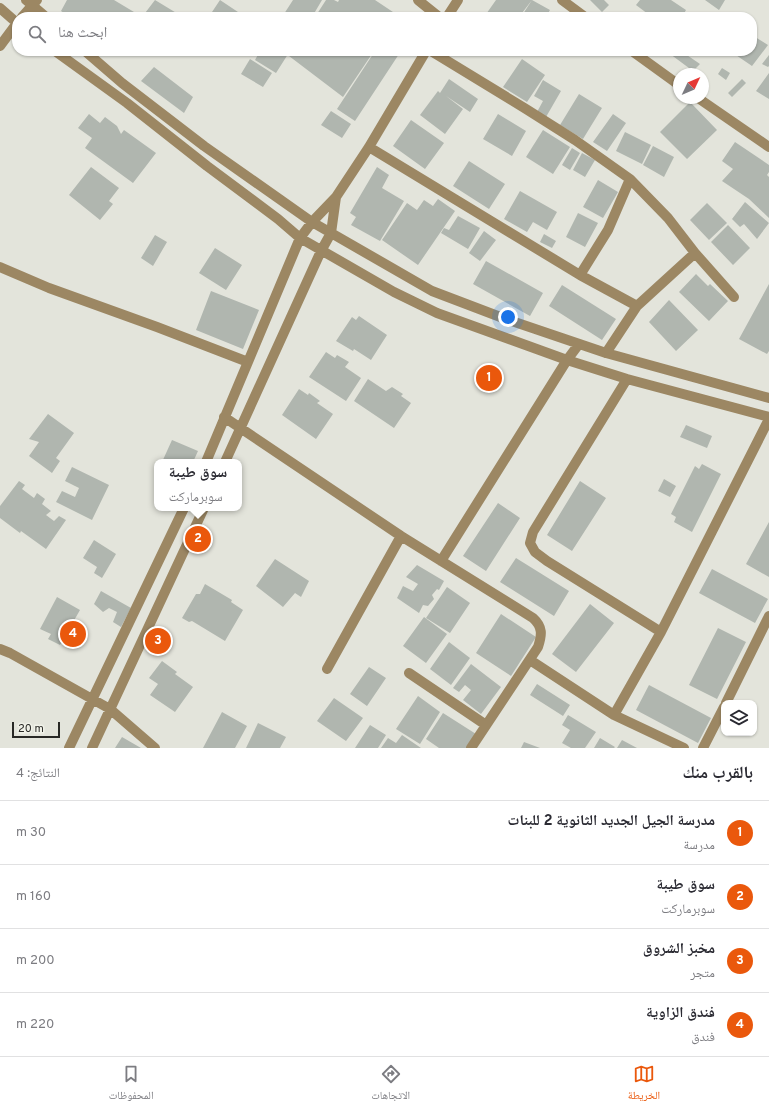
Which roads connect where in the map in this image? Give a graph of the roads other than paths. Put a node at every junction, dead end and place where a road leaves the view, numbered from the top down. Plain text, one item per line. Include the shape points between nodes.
1 (418, 0) edge
2 (458, 0) edge
3 (562, 0) edge
4 (32, 2) edge
5 (0, 8) edge
6 (25, 12) edge
7 (41, 12) edge
8 (433, 12) edge
9 (450, 12) edge
10 (578, 12) edge
11 (12, 19) edge
12 (12, 30) edge
13 (0, 46) edge
14 (62, 56) edge
15 (91, 56) edge
16 (423, 56) edge
17 (439, 56) edge
18 (639, 56) edge
19 (673, 81) edge
20 (707, 104) edge
21 (369, 147) junction
22 (769, 147) edge
23 (630, 179) junction
24 (336, 197) junction
25 (312, 222) junction
26 (330, 233) junction
27 (300, 238) junction
28 (321, 251) junction
29 (695, 253) junction
30 (0, 267) edge
31 (580, 275) junction
32 (734, 297) dead end
33 (637, 306) junction
34 (579, 344) junction
35 (606, 353) junction
36 (567, 360) junction
37 (248, 362) junction
38 (627, 379) junction
39 (769, 398) edge
40 (224, 417) junction
41 (769, 418) edge
42 (241, 428) junction
43 (207, 459) edge
44 (226, 459) edge
45 (183, 511) edge
46 (203, 511) edge
47 (401, 536) junction
48 (441, 562) junction
49 (769, 616) edge
50 (661, 632) junction
51 (766, 632) edge
52 (0, 649) edge
53 (530, 660) junction
54 (327, 669) dead end
55 (409, 673) dead end
56 (93, 699) junction
57 (728, 700) edge
58 (110, 709) junction
59 (721, 713) edge
60 (614, 715) junction
61 (486, 725) junction
62 (69, 748) edge
63 (92, 748) edge
64 (155, 748) edge
65 (471, 748) edge
66 (684, 748) edge
67 (703, 748) edge

1 - 8 street
2 - 9 street
3 - 10 street
4 - 6 street
4 - 7 street
5 - 11 street
12 - 13 street
14 - 27 street via 127,103
15 - 25 street via 204,146
16 - 21 street
17 - 23 street via 575,140
18 - 19 street
20 - 22 street
21 - 24 street
21 - 31 street
23 - 29 street via 668,218
23 - 31 street via 608,230
24 - 25 street
24 - 26 street
25 - 26 street
25 - 27 street
26 - 28 street
26 - 34 street via 432,291
27 - 28 street
27 - 37 street
28 - 36 street via 437,313
28 - 42 street
29 - 32 street
29 - 33 street
30 - 37 street via 49,288
31 - 33 street
33 - 35 street
34 - 35 street
34 - 36 street
35 - 39 street
36 - 38 street
36 - 48 street
37 - 40 street
38 - 41 street
38 - 50 street via 533,532 530,543 535,552 547,561
40 - 42 street
40 - 43 street
41 - 50 street
42 - 44 street
42 - 47 street
45 - 56 street
46 - 58 street
47 - 48 street
47 - 54 street
48 - 53 street via 540,624 542,635
49 - 51 street
50 - 60 street
51 - 57 street
52 - 56 street
53 - 60 street
53 - 61 street
55 - 61 street
56 - 58 street
56 - 62 street
58 - 63 street
58 - 64 street
59 - 67 street
60 - 66 street
61 - 65 street

